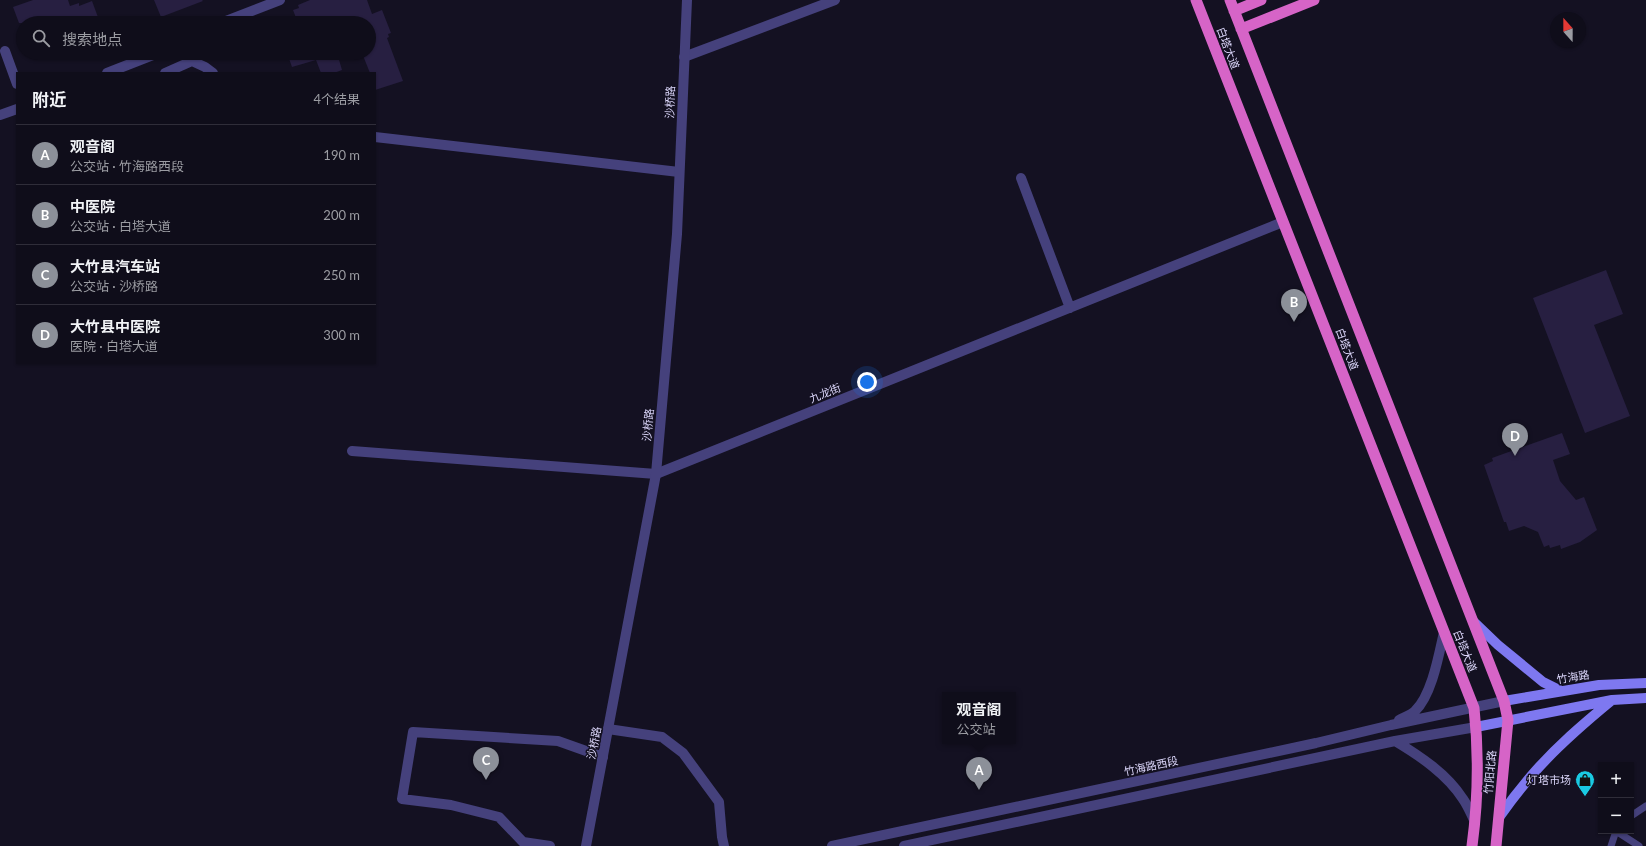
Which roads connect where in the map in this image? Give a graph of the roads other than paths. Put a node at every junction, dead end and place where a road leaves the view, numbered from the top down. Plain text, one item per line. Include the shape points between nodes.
1 (280, 0) edge
2 (687, 0) edge
3 (834, 0) edge
4 (1196, 0) edge
5 (1230, 0) edge
6 (1261, 0) edge
7 (1314, 0) edge
8 (1234, 11) junction
9 (239, 16) edge
10 (1241, 29) junction
11 (5, 51) dead end
12 (684, 57) junction
13 (140, 60) edge
14 (110, 72) edge
15 (167, 72) edge
16 (212, 72) edge
17 (16, 81) edge
18 (16, 109) edge
19 (0, 115) edge
20 (376, 137) edge
21 (679, 172) junction
22 (1021, 178) dead end
23 (1283, 222) junction
24 (1070, 308) junction
25 (352, 451) dead end
26 (656, 474) junction
27 (1474, 622) junction
28 (1444, 632) junction
29 (1646, 683) edge
30 (1561, 691) junction
31 (1646, 698) edge
32 (1612, 700) junction
33 (1504, 701) junction
34 (1474, 708) junction
35 (1508, 720) junction
36 (1391, 725) junction
37 (1476, 727) junction
38 (608, 729) junction
39 (1395, 741) junction
40 (603, 757) junction
41 (1646, 806) edge
42 (1634, 814) edge
43 (1500, 816) junction
44 (1475, 822) junction
45 (1615, 834) edge
46 (1621, 834) edge
47 (550, 846) edge
48 (586, 846) edge
49 (724, 846) edge
50 (832, 846) edge
51 (904, 846) edge
52 (1472, 846) edge
53 (1496, 846) edge
54 (1611, 846) edge
55 (1639, 846) edge

1 - 9 street
2 - 12 street, 沙桥路
3 - 12 street
4 - 23 highway, 白塔大道
5 - 8 highway, 白塔大道
6 - 8 highway
7 - 10 highway
8 - 10 highway, 白塔大道
10 - 27 highway, 白塔大道
11 - 17 street
12 - 21 street, 沙桥路
13 - 14 street
15 - 16 street via 192,62
18 - 19 street
20 - 21 street
21 - 26 street, 沙桥路 via 677,234
22 - 24 street
23 - 24 street, 九龙街
23 - 28 highway, 白塔大道
24 - 26 street, 九龙街
25 - 26 street
26 - 38 street, 沙桥路
27 - 30 main road via 1543,682
27 - 33 highway, 白塔大道
28 - 34 highway, 白塔大道
28 - 36 street via 1427,693 1415,710
29 - 30 main road, 竹海路 via 1599,684
30 - 33 main road, 竹海路
31 - 32 main road
32 - 35 main road
32 - 43 main road via 1581,725 1532,774
33 - 34 street, 竹海路西段
33 - 35 highway, 竹阳北路
34 - 36 street, 竹海路西段
34 - 37 highway, 竹阳北路
35 - 37 main road
35 - 43 highway, 竹阳北路
36 - 50 street, 竹海路西段
37 - 39 street
37 - 44 highway, 竹阳北路
38 - 40 street, 沙桥路
38 - 49 street via 662,737 683,753 719,802
39 - 44 street via 1417,754 1447,779 1464,800
39 - 51 street
40 - 47 street via 558,741 413,732 402,799 451,805 499,817 523,842
40 - 48 street, 沙桥路
41 - 42 lane
43 - 53 highway, 竹阳北路
44 - 52 highway, 竹阳北路
45 - 54 lane
46 - 55 lane

